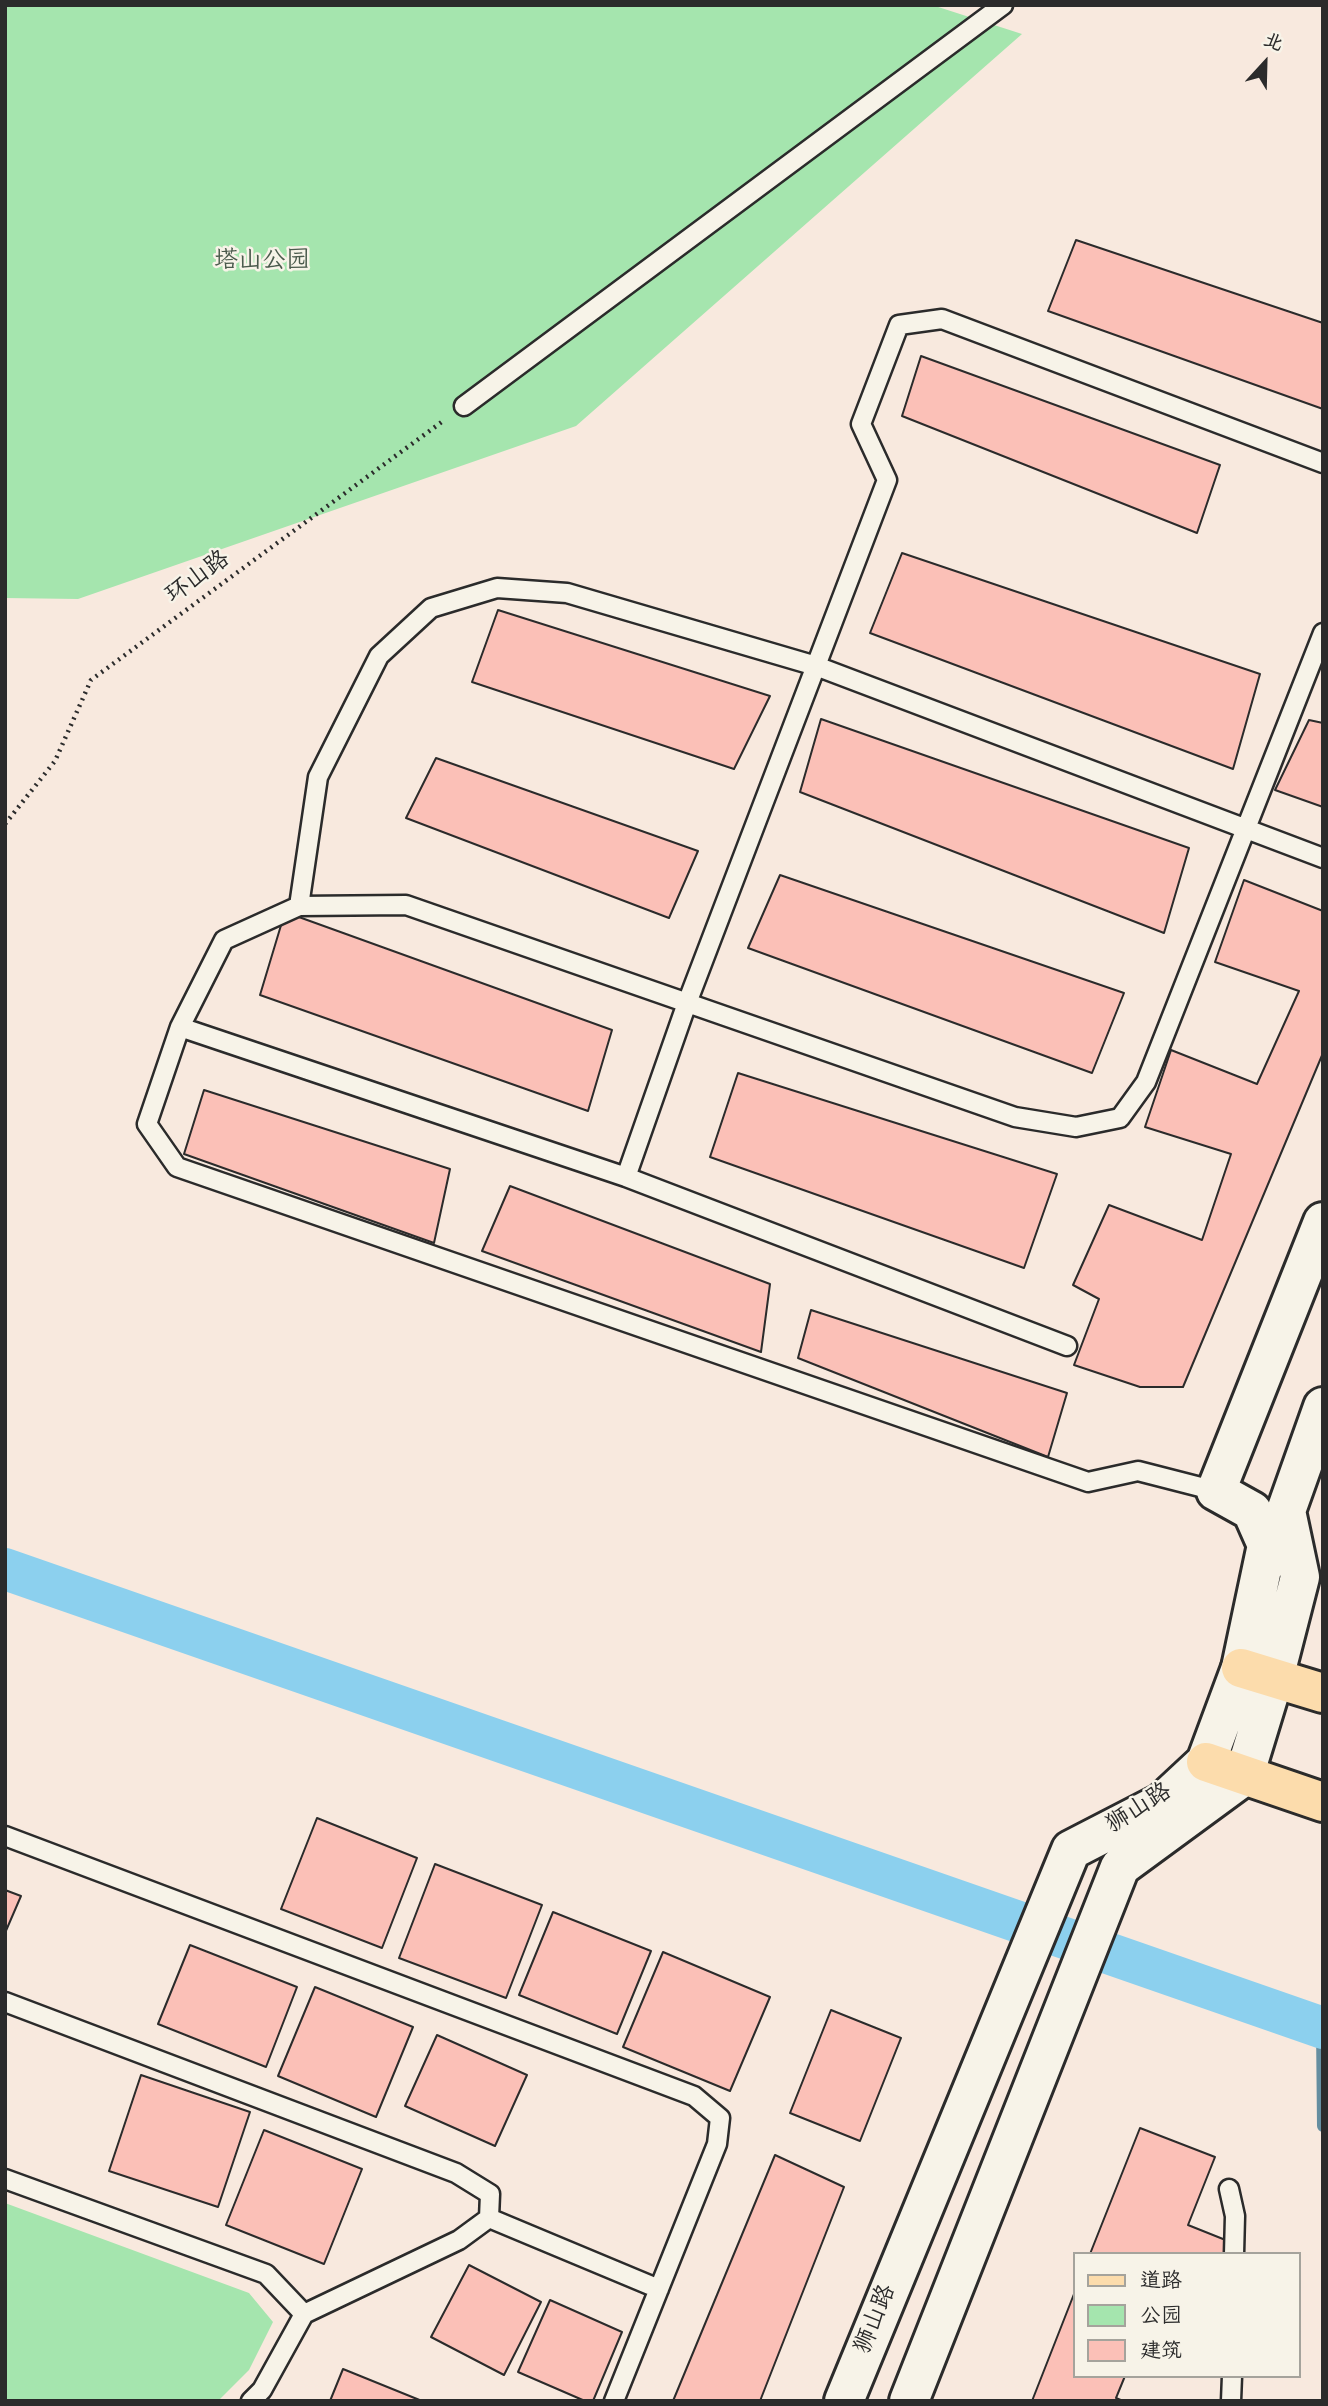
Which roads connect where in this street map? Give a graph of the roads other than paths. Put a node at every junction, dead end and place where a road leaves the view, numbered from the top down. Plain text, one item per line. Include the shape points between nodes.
1 (1003, 5) edge
2 (464, 407) road end
3 (1323, 463) edge
4 (1323, 633) edge
5 (816, 666) junction
6 (1245, 828) junction
7 (1323, 858) edge
8 (299, 906) junction
9 (687, 1003) junction
10 (180, 1027) junction
11 (626, 1177) junction
12 (1323, 1222) edge
13 (1067, 1346) dead end
14 (1323, 1407) edge
15 (1216, 1491) junction
16 (1258, 1673) junction
17 (1323, 1693) edge
18 (1206, 1762) junction
19 (1244, 1776) junction
20 (1323, 1802) edge
21 (5, 1836) edge
22 (5, 2003) edge
23 (5, 2179) edge
24 (1229, 2189) dead end
25 (489, 2218) junction
26 (1234, 2252) edge
27 (659, 2289) junction
28 (304, 2314) junction
29 (1232, 2378) edge
30 (251, 2401) edge
31 (614, 2401) edge
32 (844, 2401) edge
33 (909, 2401) edge
34 (1231, 2401) edge

1 - 2 lane
3 - 5 lane via 942,318 899,325 861,424 887,480
4 - 6 lane
5 - 6 lane
5 - 8 lane via 567,593 497,588 431,608 379,656 318,778
5 - 9 lane
6 - 7 lane
6 - 9 lane via 1146,1082 1120,1118 1076,1127 1015,1117
8 - 9 lane via 406,905
8 - 10 lane via 224,940
9 - 11 lane
10 - 11 lane
10 - 15 lane via 147,1124 177,1167 1088,1482 1138,1471
11 - 13 lane
12 - 15 main road
14 - 16 main road, 狮山路 via 1286,1511 1300,1577
15 - 16 main road, 狮山路 via 1252,1511 1267,1545
16 - 17 main road
16 - 18 main road, 狮山路
16 - 19 main road, 狮山路
18 - 19 main road
18 - 32 main road, 狮山路 via 1162,1802 1071,1850
19 - 20 main road
19 - 33 main road, 狮山路 via 1120,1867
21 - 27 lane via 694,2096 720,2118 717,2144
22 - 25 lane via 457,2173 489,2194
23 - 28 lane via 266,2274
24 - 26 lane via 1235,2216
25 - 27 lane
25 - 28 lane via 459,2240
27 - 31 lane
28 - 30 lane via 262,2390
29 - 34 lane

